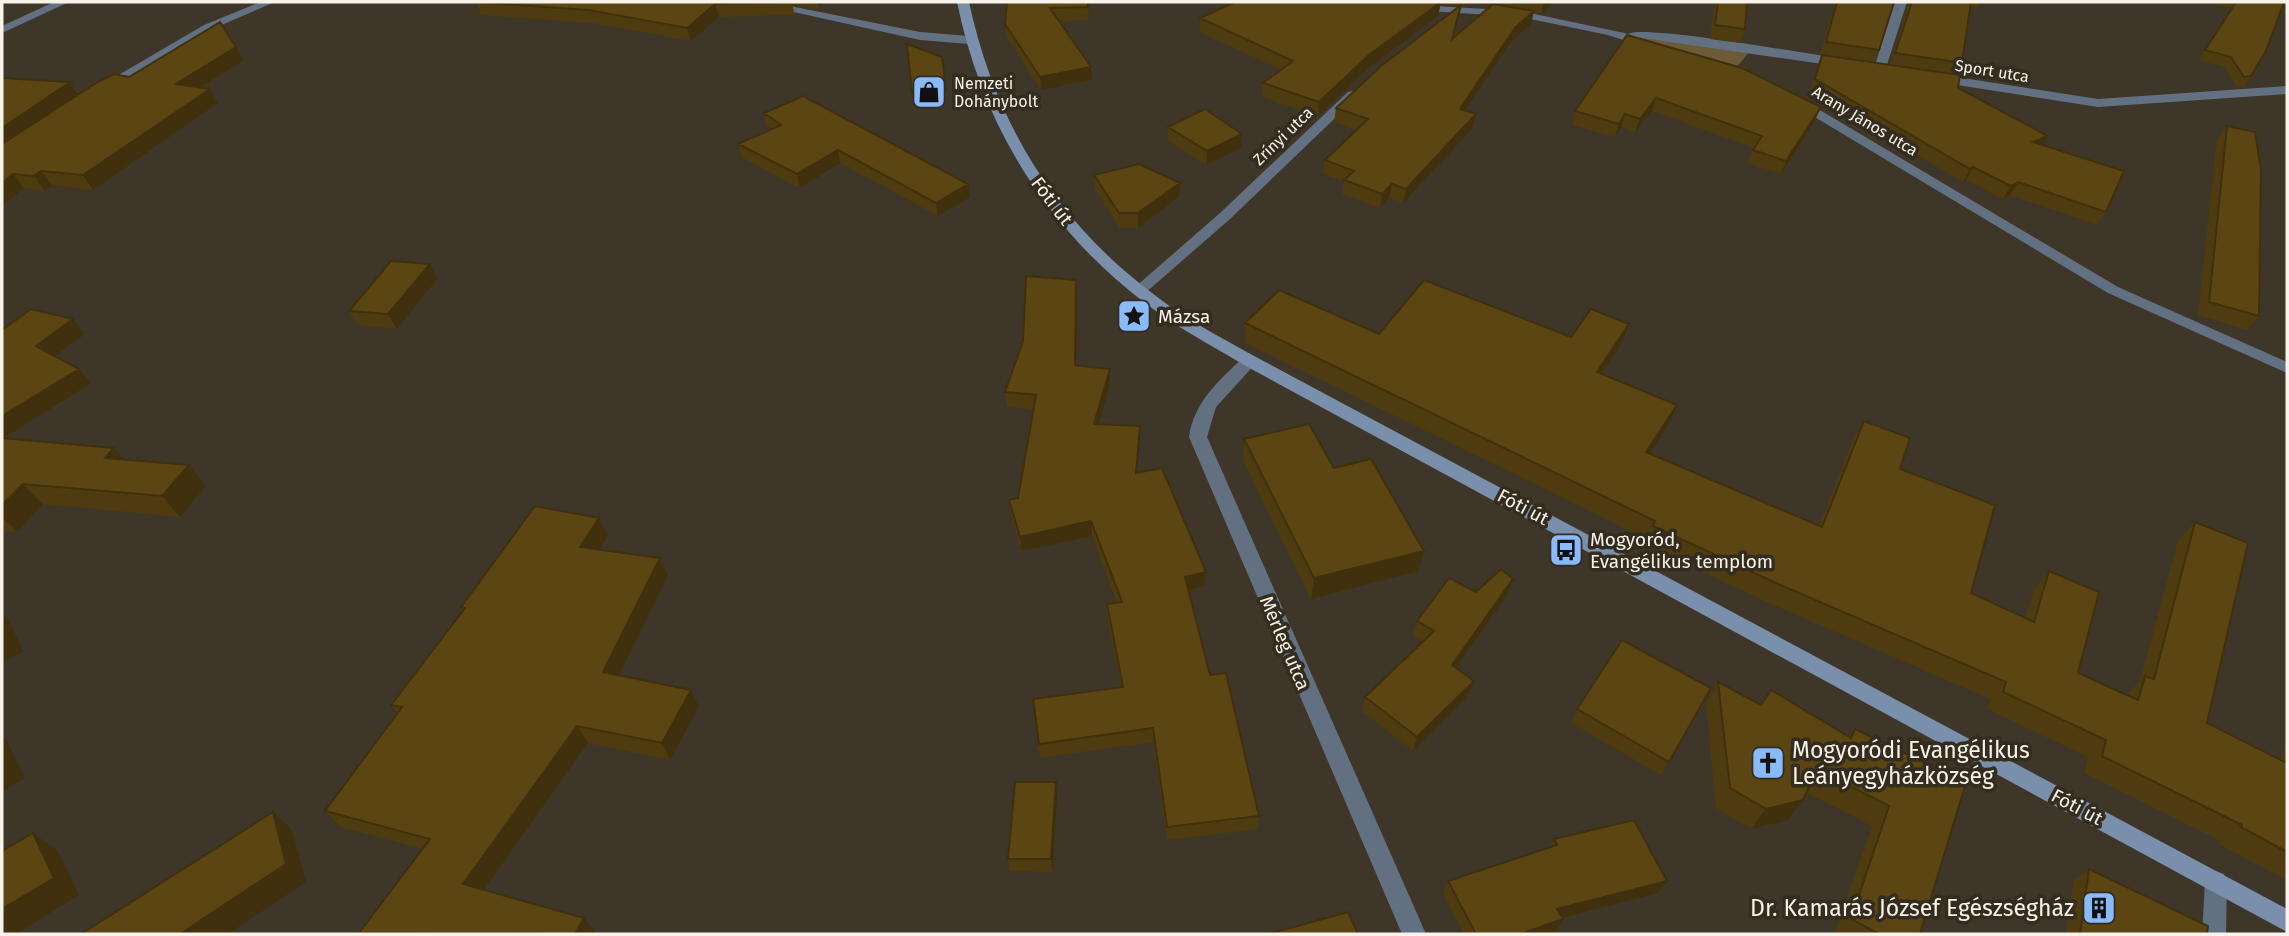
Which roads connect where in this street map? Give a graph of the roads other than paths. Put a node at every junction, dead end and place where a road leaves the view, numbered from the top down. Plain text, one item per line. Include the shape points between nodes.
1 (63, 2) edge
2 (269, 2) edge
3 (754, 2) edge
4 (963, 2) edge
5 (1902, 2) edge
6 (1408, 6) edge
7 (1455, 12) junction
8 (1435, 26) edge
9 (2, 30) edge
10 (1610, 32) junction
11 (969, 40) junction
12 (1679, 54) edge
13 (1920, 75) edge
14 (1363, 84) edge
15 (2287, 90) edge
16 (1785, 94) edge
17 (89, 97) edge
18 (1139, 291) junction
19 (1250, 361) junction
20 (2287, 368) edge
21 (2216, 882) junction
22 (2287, 922) edge
23 (1414, 934) edge
24 (2214, 934) edge

1 - 9 street
2 - 17 street via 208,27
3 - 11 street via 920,36
4 - 11 main road, Fóti út
5 - 10 street via 1874,68
6 - 7 street
7 - 8 street
7 - 10 street via 1520,14
10 - 12 street
11 - 18 main road, Fóti út via 1021,160 1063,219
13 - 15 street, Sport utca via 2098,103
14 - 18 street, Zrínyi utca
16 - 20 street, Arany János utca via 2113,290
18 - 19 main road, Fóti út
19 - 21 main road, Fóti út
19 - 23 street, Mérleg utca via 1213,399 1199,421 1198,437
21 - 22 main road, Fóti út
21 - 24 street

